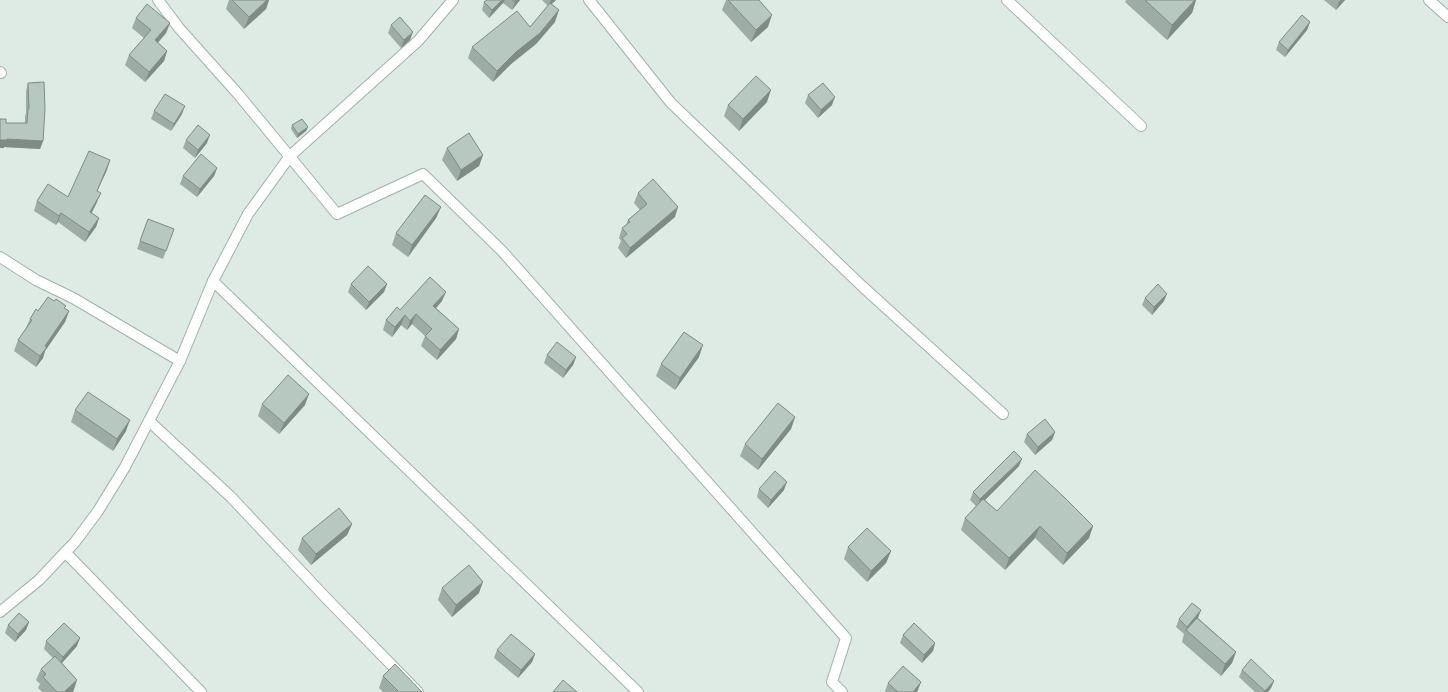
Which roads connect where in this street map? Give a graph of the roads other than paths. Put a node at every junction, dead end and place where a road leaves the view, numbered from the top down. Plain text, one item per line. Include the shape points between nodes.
1 (158, 0) edge
2 (453, 0) edge
3 (589, 0) edge
4 (1007, 0) edge
5 (1429, 0) edge
6 (1448, 17) edge
7 (1141, 126) dead end
8 (290, 156) junction
9 (0, 257) edge
10 (213, 281) junction
11 (180, 361) junction
12 (1002, 414) dead end
13 (149, 421) junction
14 (66, 552) junction
15 (0, 612) edge
16 (201, 692) edge
17 (418, 692) edge
18 (638, 692) edge
19 (842, 692) edge

1 - 8 street via 179,28
2 - 8 street via 418,41
3 - 12 street via 671,103 863,287
4 - 7 street
5 - 6 street
8 - 10 street via 248,214
8 - 19 street via 337,214 422,174 502,251 846,638 832,682
9 - 11 street
10 - 11 street
10 - 18 street
11 - 13 street
13 - 14 street via 98,511
13 - 17 street via 231,497
14 - 15 street via 39,580
14 - 16 street

